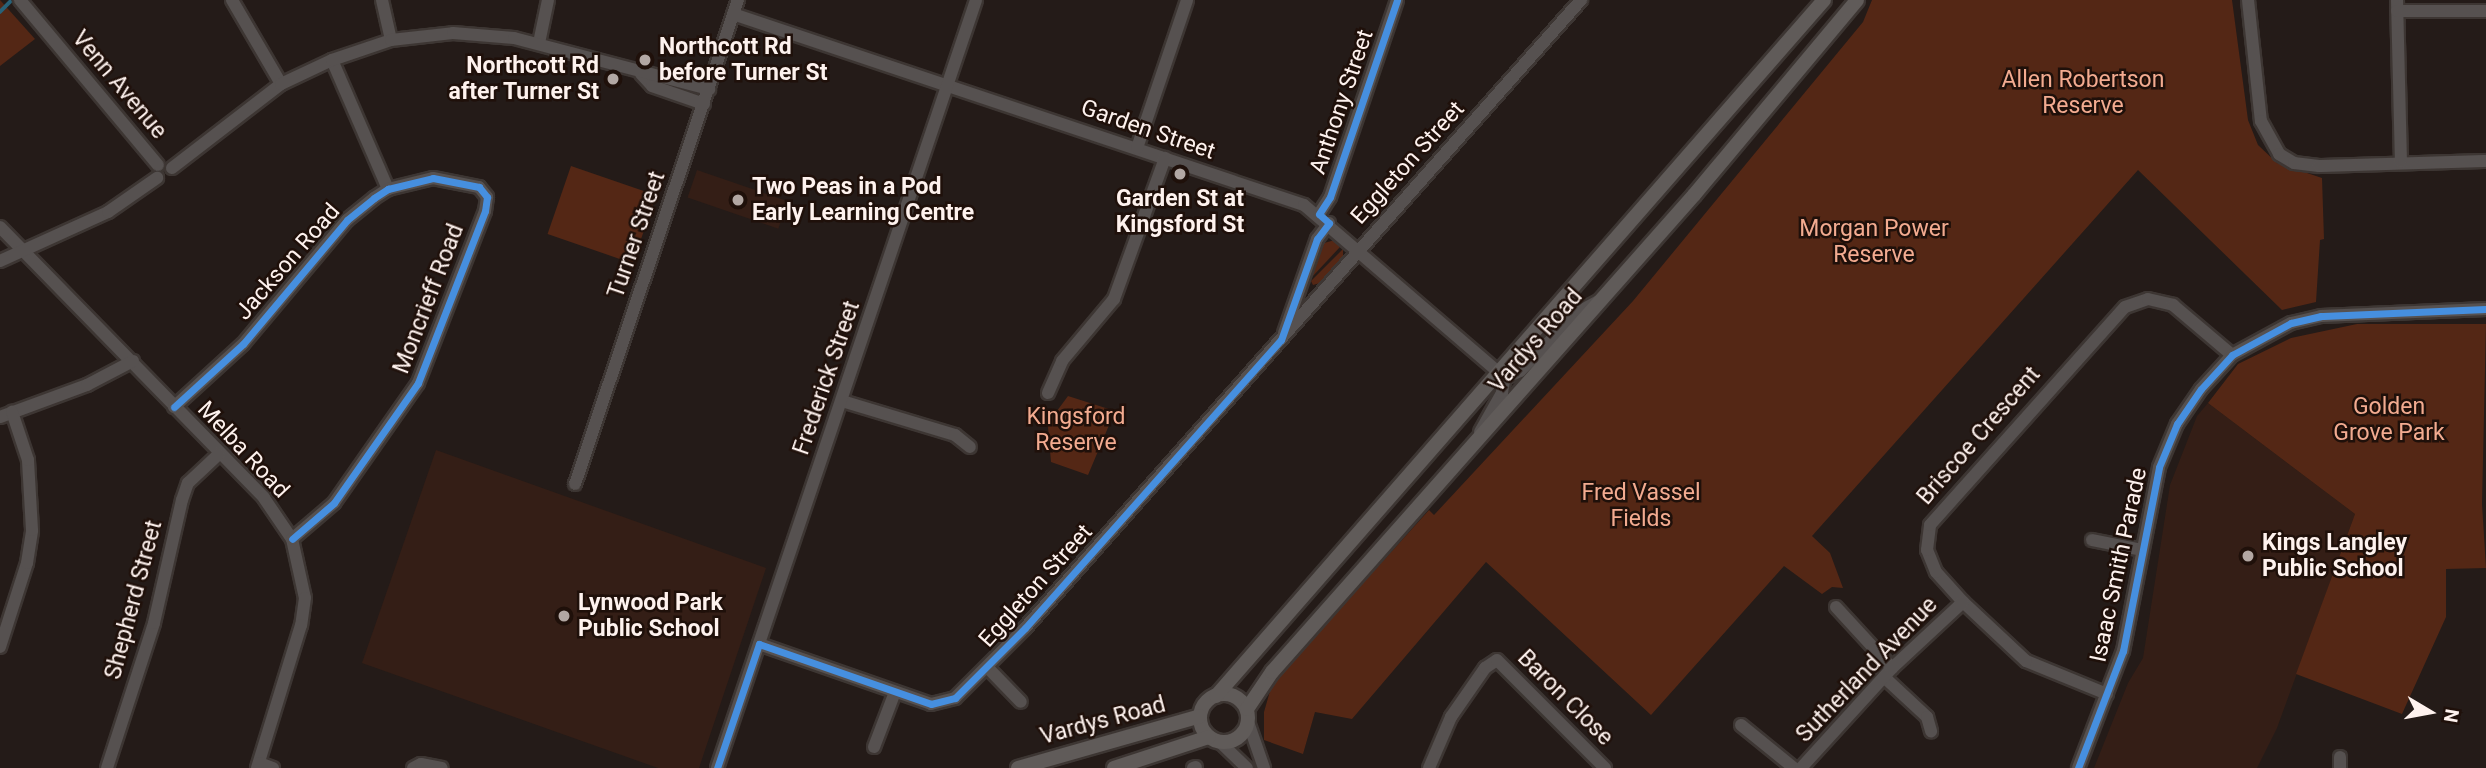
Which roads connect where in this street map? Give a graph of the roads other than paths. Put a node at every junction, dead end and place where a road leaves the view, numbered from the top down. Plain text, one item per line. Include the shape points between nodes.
1 (20, 0) edge
2 (232, 0) edge
3 (382, 0) edge
4 (548, 0) edge
5 (738, 0) edge
6 (976, 0) edge
7 (1187, 0) edge
8 (1397, 0) edge
9 (1581, 0) edge
10 (1824, 0) edge
11 (1857, 0) edge
12 (2248, 0) edge
13 (2397, 5) edge
14 (2486, 11) edge
15 (733, 14) junction
16 (391, 40) junction
17 (539, 43) junction
18 (332, 60) junction
19 (640, 74) junction
20 (281, 84) junction
21 (948, 85) junction
22 (709, 89) junction
23 (704, 104) junction
24 (1137, 148) junction
25 (1165, 158) junction
26 (2486, 161) edge
27 (2401, 162) junction
28 (158, 172) junction
29 (388, 189) junction
30 (486, 197) joint
31 (1324, 219) junction
32 (0, 227) edge
33 (1359, 250) junction
34 (24, 252) junction
35 (0, 261) edge
36 (1602, 299) junction
37 (2486, 309) edge
38 (1281, 340) junction
39 (2232, 355) junction
40 (133, 361) junction
41 (1499, 373) junction
42 (1048, 393) dead end
43 (842, 401) junction
44 (174, 407) junction
45 (6, 415) edge
46 (970, 447) dead end
47 (219, 454) junction
48 (1464, 458) junction
49 (575, 484) dead end
50 (292, 539) junction
51 (2092, 540) dead end
52 (2142, 550) junction
53 (1963, 602) junction
54 (1836, 607) dead end
55 (758, 644) junction
56 (0, 647) edge
57 (988, 668) junction
58 (1888, 672) junction
59 (895, 692) junction
60 (2107, 694) junction
61 (1216, 696) junction
62 (1021, 702) dead end
63 (1200, 716) junction
64 (1248, 716) junction
65 (1741, 725) dead end
66 (1931, 731) dead end
67 (1215, 740) junction
68 (874, 747) dead end
69 (258, 766) edge
70 (107, 768) edge
71 (273, 768) edge
72 (413, 768) edge
73 (442, 768) edge
74 (717, 768) edge
75 (1018, 768) edge
76 (1114, 768) edge
77 (1247, 768) edge
78 (1264, 768) edge
79 (1429, 768) edge
80 (1605, 768) edge
81 (1794, 768) edge
82 (1801, 768) edge
83 (2078, 768) edge

1 - 28 street, Venn Avenue
2 - 20 street
3 - 16 street
4 - 17 street
5 - 15 street, Turner Street
6 - 21 street, Frederick Street
7 - 24 street
8 - 31 street, Anthony Street
9 - 33 street, Eggleton Street
10 - 41 main road, Vardys Road
11 - 36 main road, Vardys Road via 1832,36
12 - 27 street via 2261,121 2280,154 2294,163 2319,166
13 - 14 street
13 - 27 street
15 - 21 street, Garden Street
15 - 22 street, Turner Street
16 - 17 street via 473,33
16 - 18 street
17 - 19 street
18 - 20 street
18 - 29 street
19 - 22 street via 656,72
19 - 23 street via 652,86
20 - 28 street via 172,168
21 - 24 street, Garden Street
21 - 43 street, Frederick Street
22 - 23 street, Turner Street
23 - 49 street, Turner Street
24 - 25 street, Garden Street
25 - 31 street, Garden Street via 1296,201
25 - 42 street via 1114,299 1062,361
26 - 27 street
28 - 34 street via 108,212
29 - 30 street, Jackson Road via 433,178 479,187
29 - 44 street, Jackson Road via 347,220 243,344
30 - 50 street, Moncrieff Road via 436,345 418,383 334,503
31 - 33 street, Garden Street
31 - 38 street, Anthony Street
32 - 34 street, Melba Road
33 - 38 street, Eggleton Street
33 - 41 street, Garden Street
34 - 35 street
34 - 40 street, Melba Road
36 - 41 street via 1580,311 1520,371 1508,378
36 - 48 main road, Vardys Road
37 - 39 street, Isaac Smith Parade via 2322,316 2282,327
38 - 57 street, Eggleton Street
39 - 52 street, Isaac Smith Parade via 2187,408 2167,444
39 - 53 street, Briscoe Crescent via 2167,302 2140,300 2117,313 1933,517 1927,550 1936,572
40 - 44 street, Melba Road
40 - 45 street via 87,385
41 - 48 street via 1504,381 1502,393
41 - 61 main road, Vardys Road
43 - 46 street via 955,435
43 - 55 street, Frederick Street
44 - 47 street, Melba Road
45 - 56 street via 28,460 32,530 27,563
47 - 50 street, Melba Road via 264,498
47 - 70 street, Shepherd Street via 188,484 182,500 154,623
48 - 64 main road, Vardys Road via 1272,672
50 - 69 street, Melba Road via 305,598 301,625
51 - 52 street
52 - 60 street, Isaac Smith Parade via 2125,642
53 - 58 street, Sutherland Avenue
53 - 60 street, Briscoe Crescent via 2026,661
54 - 58 street
55 - 59 street, Eggleton Street
55 - 74 street, Frederick Street
57 - 59 street, Eggleton Street via 942,705
57 - 62 street
58 - 66 street via 1927,717
58 - 82 street, Sutherland Avenue
59 - 68 street
60 - 83 street, Isaac Smith Parade
61 - 63 main road
61 - 64 main road via 1231,695
63 - 67 main road
63 - 75 main road, Vardys Road
64 - 67 main road via 1236,740
64 - 78 street
65 - 81 street
67 - 76 main road, Vardys Road
67 - 77 street
69 - 71 street
72 - 73 street via 421,764
79 - 80 street, Baron Close via 1451,717 1485,668 1497,660

